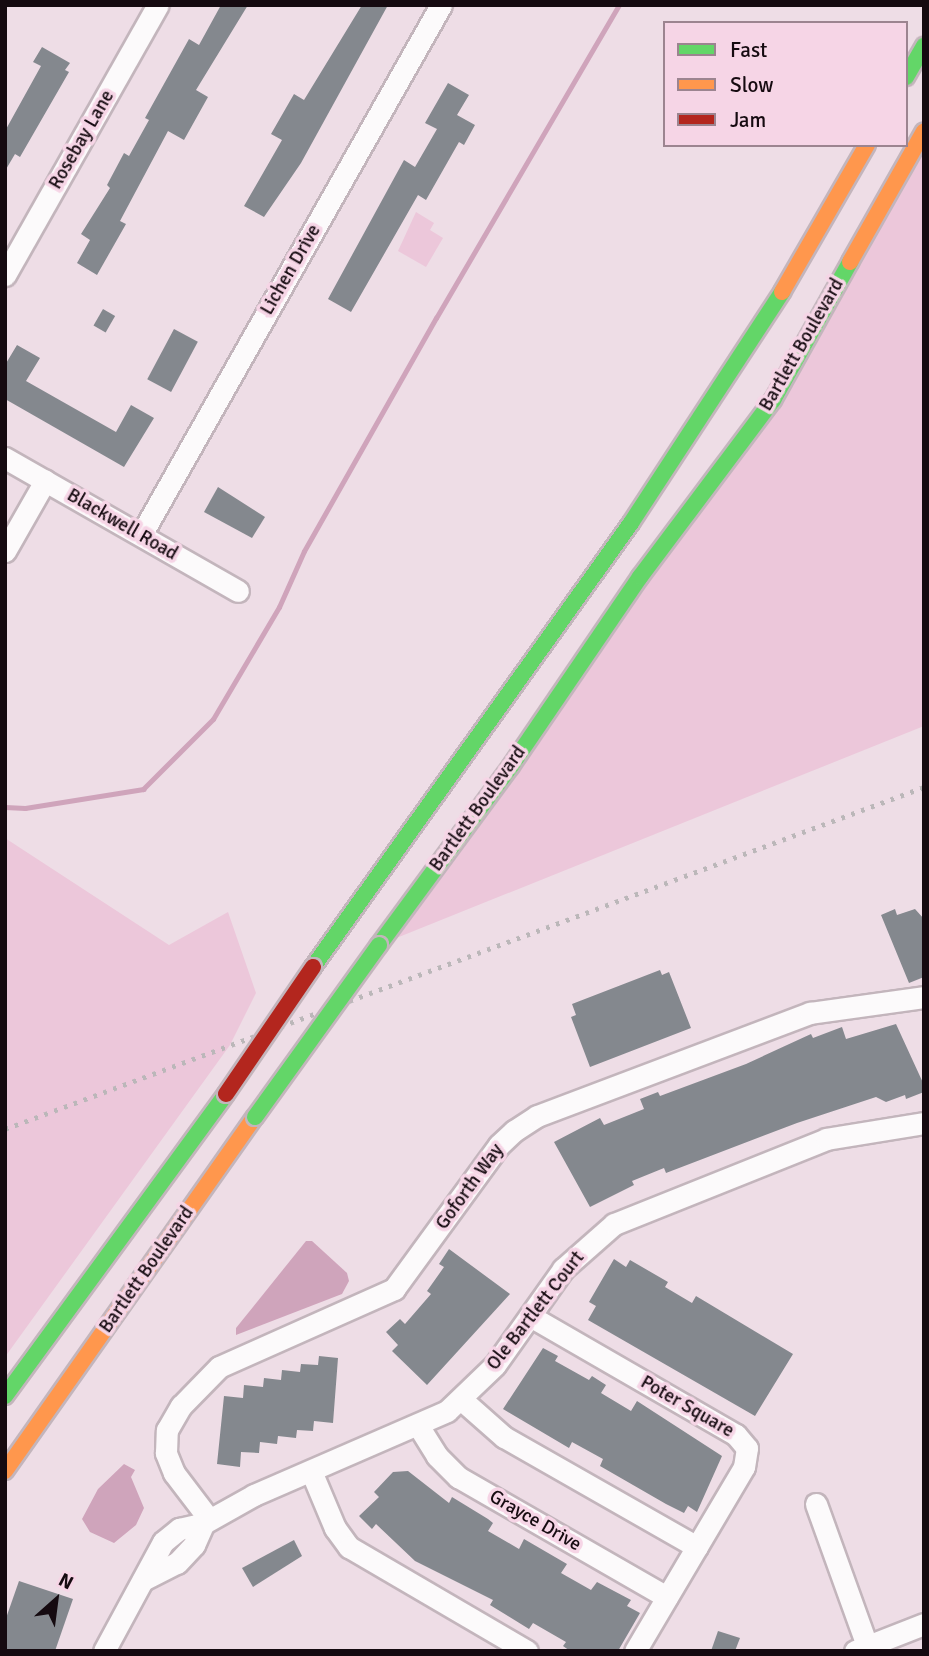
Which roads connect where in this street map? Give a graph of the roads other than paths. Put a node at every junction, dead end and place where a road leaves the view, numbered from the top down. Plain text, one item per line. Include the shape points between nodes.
1 (158, 5) edge
2 (441, 5) edge
3 (924, 46) edge
4 (908, 74) edge
5 (924, 131) edge
6 (866, 147) edge
7 (5, 275) edge
8 (5, 458) edge
9 (45, 481) junction
10 (141, 535) junction
11 (5, 551) edge
12 (238, 592) dead end
13 (924, 997) edge
14 (924, 1123) edge
15 (530, 1316) junction
16 (5, 1396) edge
17 (462, 1400) junction
18 (419, 1427) junction
19 (5, 1471) edge
20 (311, 1471) junction
21 (816, 1504) dead end
22 (206, 1521) junction
23 (697, 1546) junction
24 (667, 1597) junction
25 (924, 1624) edge
26 (864, 1649) edge
27 (104, 1651) edge
28 (527, 1651) edge
29 (635, 1651) edge

1 - 7 street, Rosebay Lane
2 - 10 street, Lichen Drive
3 - 4 main road
5 - 19 main road, Bartlett Boulevard, bridge via 773,400 640,577 511,766
6 - 16 main road, Bartlett Boulevard, bridge via 762,326 646,500 226,1094
8 - 9 street, Blackwell Road
9 - 10 street, Blackwell Road
9 - 11 street
10 - 12 street, Blackwell Road
13 - 22 street, Goforth Way via 810,1013 523,1125 499,1145 394,1289 226,1363 181,1406 167,1430 166,1453
14 - 15 street, Ole Bartlett Court via 825,1139 626,1217 577,1254
15 - 17 street, Ole Bartlett Court via 495,1365
15 - 23 street, Poter Square via 744,1443 744,1467
17 - 18 street, Ole Bartlett Court
17 - 23 street via 504,1437
18 - 20 street, Ole Bartlett Court
18 - 24 street, Grayce Drive via 437,1456 458,1477
20 - 22 street, Ole Bartlett Court
20 - 28 street via 335,1528 349,1547
21 - 26 street
22 - 27 street via 194,1545 177,1563 143,1580
23 - 24 street, Poter Square
24 - 29 street, Poter Square
25 - 26 street

